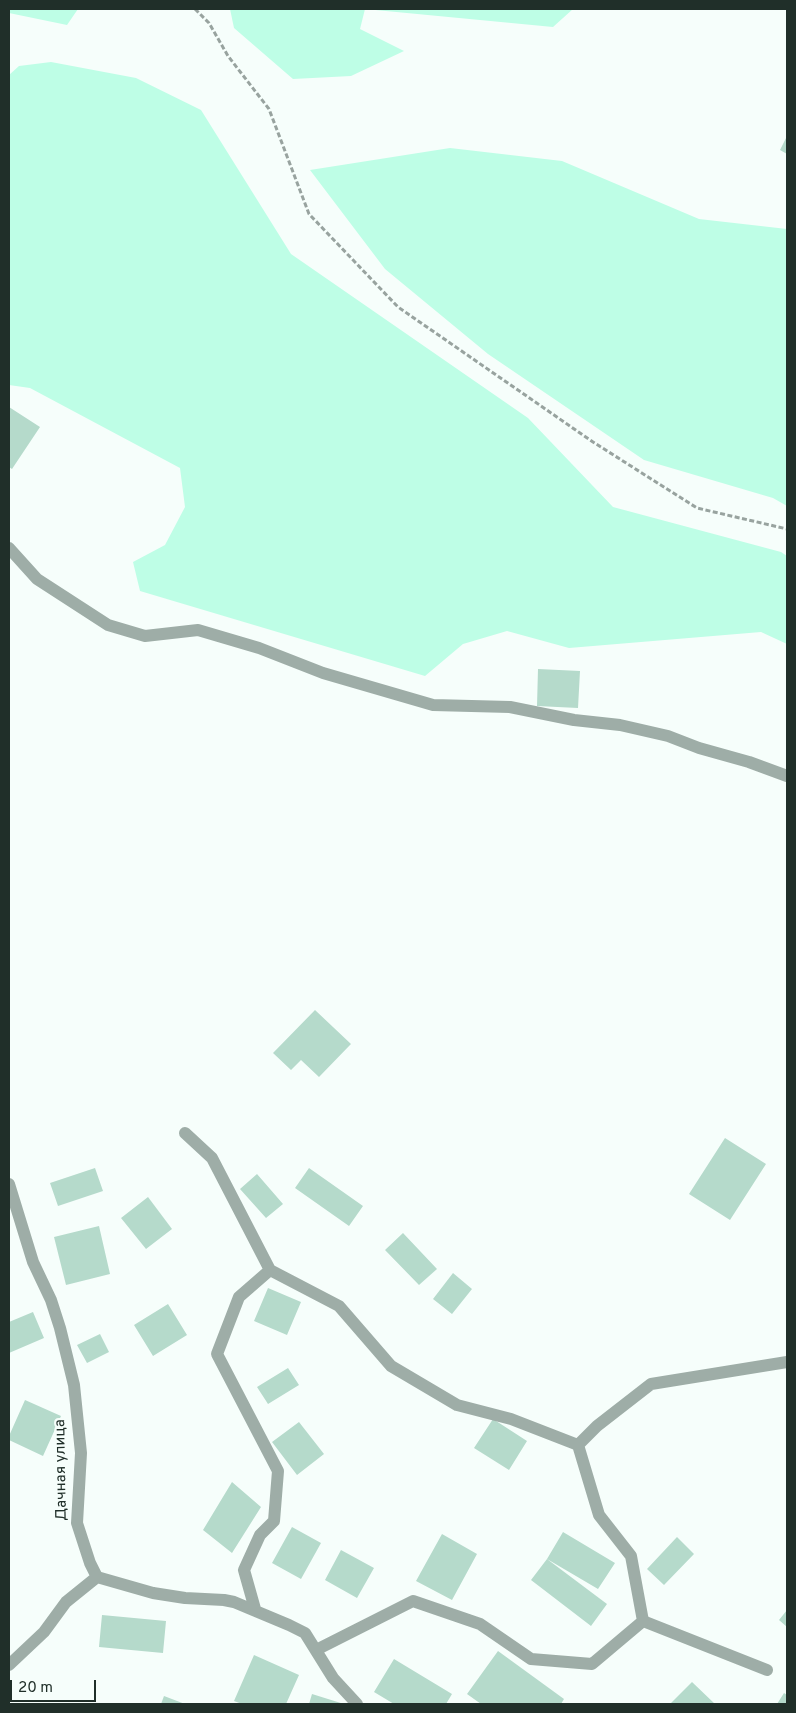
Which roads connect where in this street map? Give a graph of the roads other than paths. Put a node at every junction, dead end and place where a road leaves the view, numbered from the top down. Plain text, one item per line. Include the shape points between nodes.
1 (9, 548) edge
2 (787, 776) edge
3 (185, 1133) dead end
4 (9, 1184) edge
5 (270, 1270) junction
6 (787, 1362) edge
7 (578, 1445) junction
8 (97, 1578) junction
9 (255, 1609) junction
10 (642, 1621) junction
11 (316, 1650) junction
12 (9, 1665) edge
13 (766, 1670) dead end
14 (357, 1704) edge

1 - 2 street via 37,579 108,625 145,636 198,630 259,648 323,673 433,705 510,707 620,725 668,736
3 - 5 street via 212,1158
4 - 8 street, Дачная улица via 33,1262 51,1300 74,1385 81,1453 77,1523
5 - 7 street via 339,1306 391,1366 457,1405 511,1418
5 - 9 street via 239,1297 217,1354 278,1471 274,1521 260,1535 244,1570
6 - 7 street via 651,1384
7 - 10 street via 599,1515 631,1556
8 - 9 street via 153,1593 224,1600
8 - 12 street via 66,1602 44,1632
9 - 11 street via 305,1633
10 - 11 street via 592,1664 531,1660 480,1624 413,1601
10 - 13 street
11 - 14 street via 333,1678

